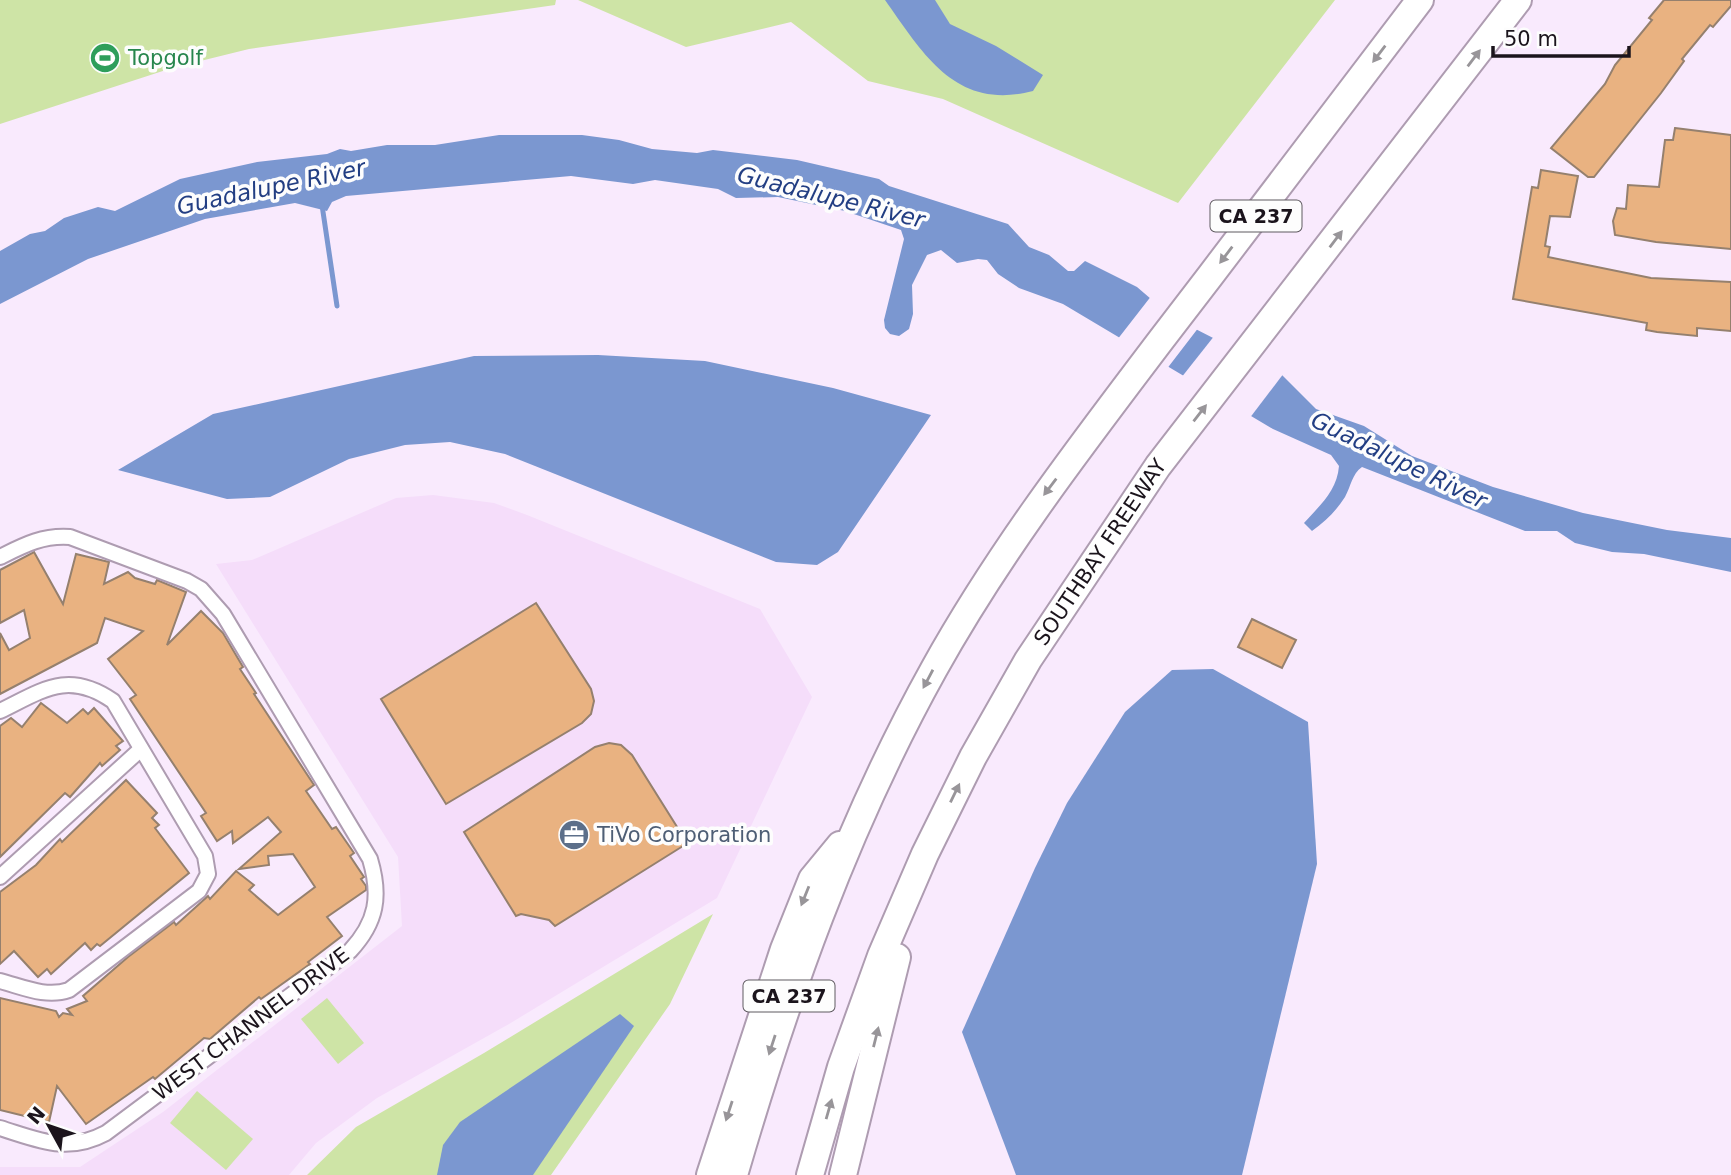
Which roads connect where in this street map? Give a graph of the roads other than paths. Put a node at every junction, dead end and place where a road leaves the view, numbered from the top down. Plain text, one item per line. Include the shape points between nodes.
1 (1420, 0) edge
2 (1518, 0) edge
3 (0, 556) edge
4 (0, 711) edge
5 (141, 749) junction
6 (859, 821) junction
7 (925, 855) junction
8 (0, 877) edge
9 (0, 981) edge
10 (0, 1128) edge
11 (710, 1175) edge
12 (734, 1175) edge
13 (810, 1175) edge
14 (843, 1175) edge

1 -> 6 highway, CA 237 via 1016,536 904,724
7 -> 2 highway, SOUTHBAY FREEWAY / CA 237 via 1028,660 1158,466
3 - 10 street, WEST CHANNEL DRIVE via 36,540 71,537 201,589 223,614 370,859 377,881 373,920 350,951 91,1141 51,1143
4 - 5 street via 51,685 73,684 113,701
5 - 8 street
5 - 9 street via 205,856 208,874 204,883 69,990 44,993
6 -> 11 highway via 812,879 754,1031
6 -> 12 highway, CA 237 via 811,934
13 -> 7 highway, SOUTHBAY FREEWAY / CA 237 via 863,1005
14 -> 7 highway

